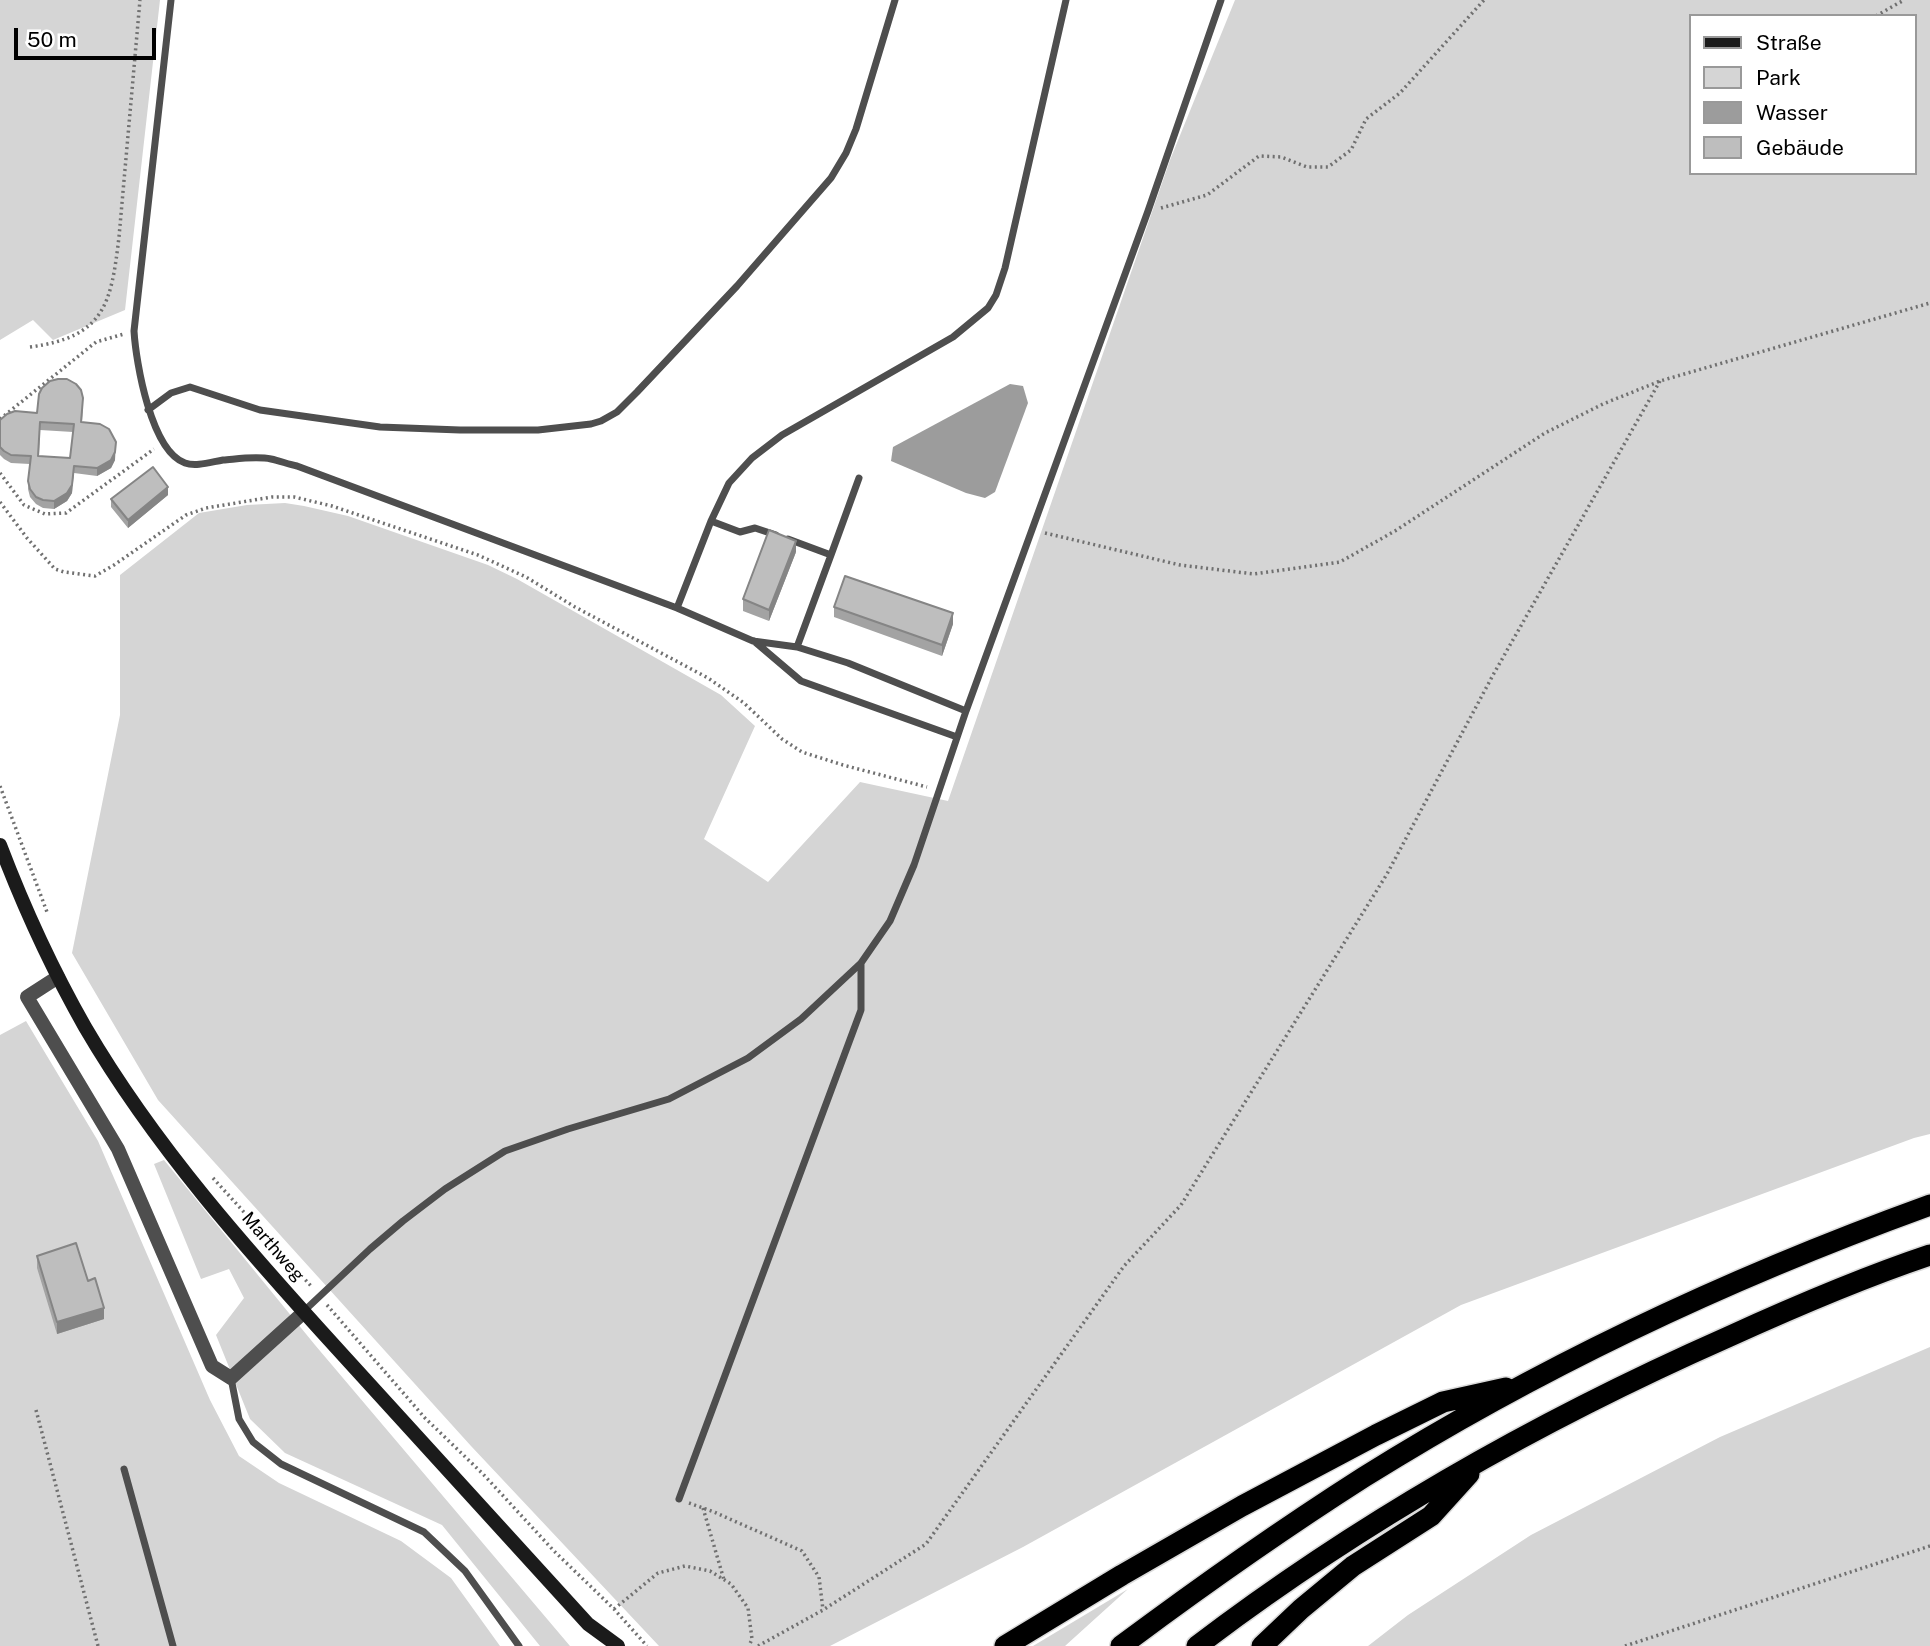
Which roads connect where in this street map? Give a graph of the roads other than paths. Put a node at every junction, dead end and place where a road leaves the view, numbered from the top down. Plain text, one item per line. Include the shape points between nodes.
1 (171, 0) edge
2 (895, 0) edge
3 (1066, 0) edge
4 (1221, 0) edge
5 (148, 410) junction
6 (859, 478) dead end
7 (711, 521) junction
8 (831, 555) junction
9 (677, 608) junction
10 (753, 641) junction
11 (797, 647) junction
12 (966, 711) junction
13 (957, 737) junction
14 (0, 845) edge
15 (861, 963) junction
16 (58, 977) junction
17 (1930, 1205) edge
18 (1930, 1255) edge
19 (304, 1312) junction
20 (231, 1378) junction
21 (1528, 1384) junction
22 (1482, 1460) junction
23 (124, 1469) dead end
24 (679, 1499) road end
25 (588, 1624) junction
26 (173, 1646) edge
27 (519, 1646) edge
28 (601, 1646) edge
29 (618, 1646) edge
30 (1005, 1646) edge
31 (1121, 1646) edge
32 (1196, 1646) edge
33 (1262, 1646) edge

1 - 5 lane via 134,331
2 - 5 lane via 856,128 831,178 637,392 601,421 538,430 380,427 260,410 190,387
3 - 7 lane via 1005,268 988,308 953,337 782,435 752,458 729,483
4 - 12 lane
5 - 9 lane via 172,453 185,463 269,458 297,466
6 - 8 lane
7 - 8 lane via 740,532 755,528
7 - 9 lane
8 - 11 lane
9 - 10 lane
10 - 11 lane
10 - 13 lane via 801,681
11 - 12 lane
12 - 13 lane
13 - 15 lane via 914,865 890,921
14 - 16 main road, Marthweg
15 - 19 lane via 801,1019 748,1058 669,1099 505,1151 403,1221
15 - 24 lane via 861,1010
16 - 19 main road, Marthweg via 160,1141
16 - 20 street via 27,997 118,1149 212,1366
17 - 21 highway via 1682,1307
18 - 22 highway via 1689,1354
19 - 20 street
19 - 25 main road, Marthweg
20 - 27 lane via 239,1419 253,1442 281,1464 424,1532 465,1571
21 - 30 highway via 1443,1402 1376,1435 1230,1513
21 - 31 highway via 1328,1501
22 - 32 highway via 1322,1558
22 - 33 highway via 1431,1516 1353,1566
23 - 26 lane
25 - 28 main road, Marthweg
25 - 29 main road, Marthweg

